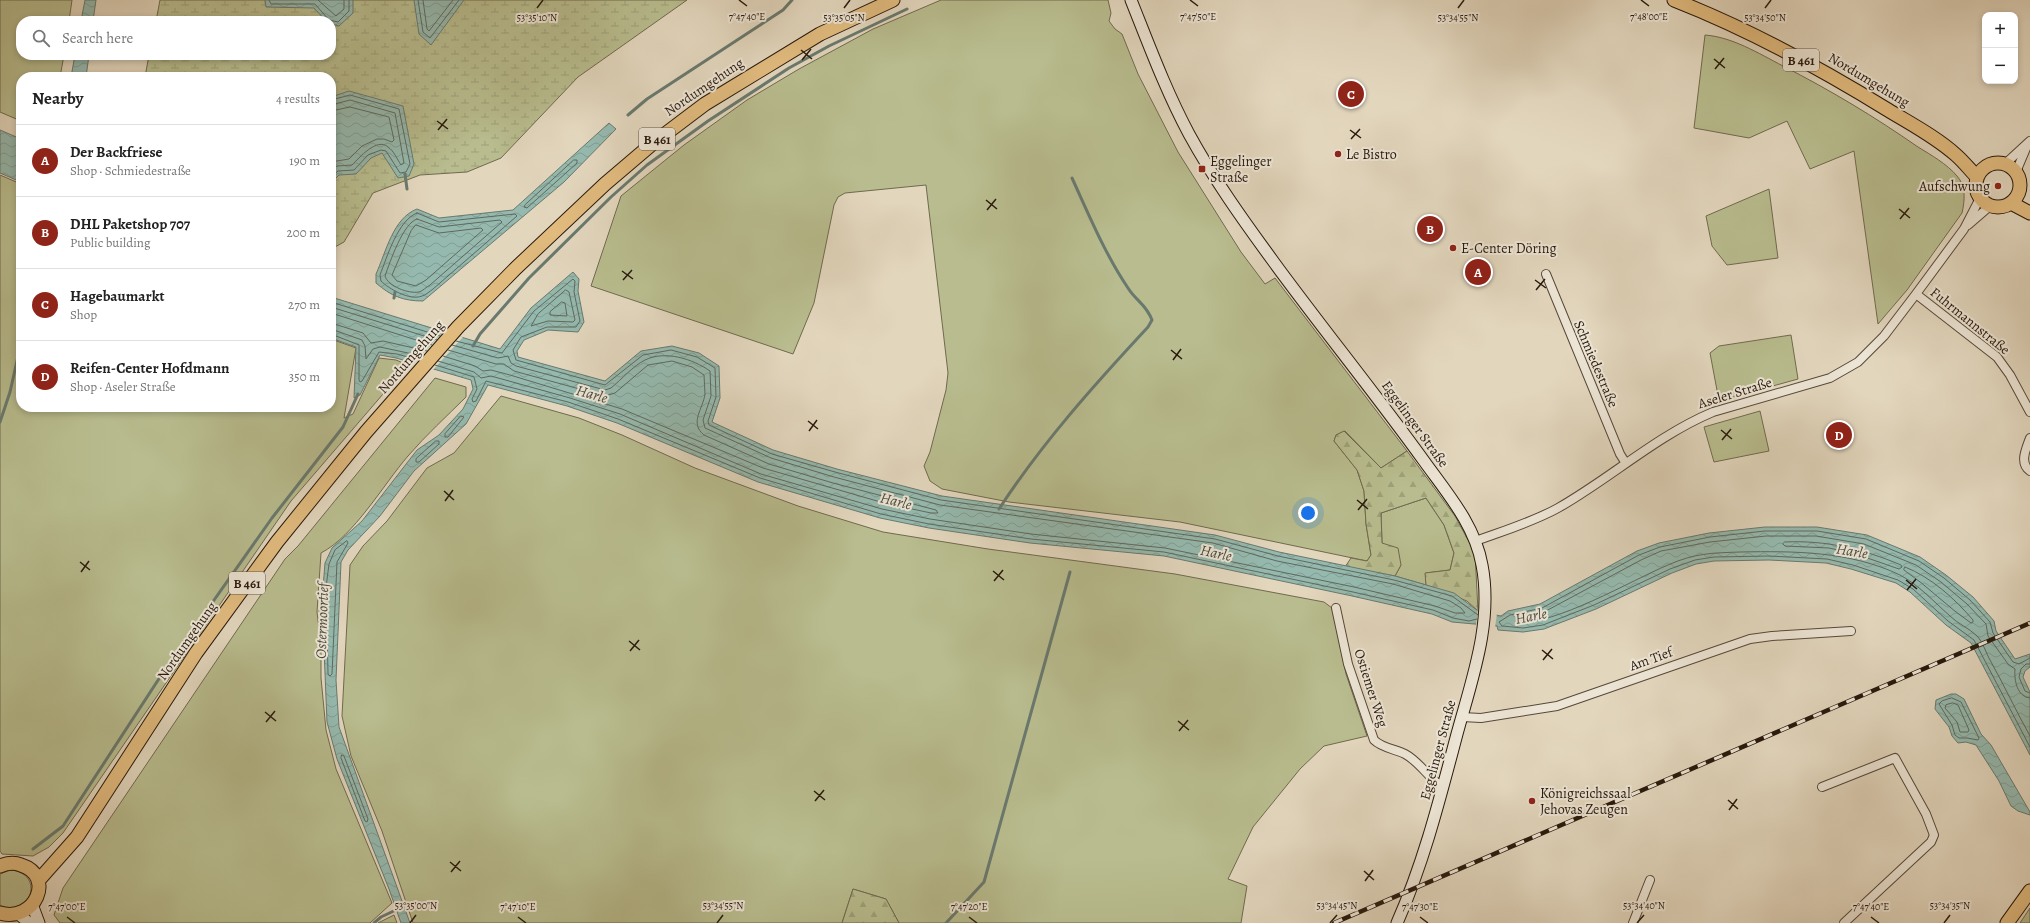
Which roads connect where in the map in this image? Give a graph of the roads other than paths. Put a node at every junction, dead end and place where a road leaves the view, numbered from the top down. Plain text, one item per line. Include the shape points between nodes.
1 (893, 0) edge
2 (1131, 0) edge
3 (1674, 0) edge
4 (2029, 142) edge
5 (1956, 155) junction
6 (1986, 167) junction
7 (2010, 168) junction
8 (1977, 177) junction
9 (2020, 190) junction
10 (1985, 202) junction
11 (2011, 203) junction
12 (2030, 206) edge
13 (2030, 213) edge
14 (1964, 229) junction
15 (1546, 274) dead end
16 (1916, 294) junction
17 (2030, 412) edge
18 (2030, 438) edge
19 (1625, 462) junction
20 (2030, 471) edge
21 (1476, 542) junction
22 (1336, 608) dead end
23 (1851, 631) dead end
24 (1462, 717) junction
25 (1443, 787) junction
26 (1822, 787) dead end
27 (65, 850) junction
28 (1, 864) edge
29 (30, 869) junction
30 (38, 880) junction
31 (1650, 880) dead end
32 (2030, 890) edge
33 (33, 907) junction
34 (0, 913) edge
35 (25, 919) edge
36 (39, 923) edge
37 (1397, 923) edge
38 (1634, 923) edge
39 (1844, 923) edge
40 (2007, 923) edge

1 - 27 main road, Nordumgehung / B 461 via 820,34 705,104 605,184 526,258 458,327 318,490 277,542 196,653 77,837
2 - 21 street, Eggelinger Straße via 1170,96 1206,164 1273,262 1465,519
3 - 5 main road, Nordumgehung / B 461 via 1749,33 1810,64 1923,131
4 - 7 street
4 - 7 street
5 - 6 main road, Nordumgehung / B 461
5 - 8 main road, Nordumgehung / B 461
6 - 7 main road via 1999,163
6 - 8 main road
7 - 9 main road via 2021,184
8 - 10 main road via 1977,192
9 - 11 main road
9 - 12 main road
10 - 11 main road via 1998,208
10 - 14 street, Aseler Straße
10 - 14 street, Aseler Straße
11 - 13 main road
14 - 16 street, Aseler Straße
15 - 19 street, Schmiedestraße
16 - 17 street, Fuhrmannstraße via 1997,357
16 - 19 street, Aseler Straße via 1876,346 1844,371 1830,378 1707,414 1678,428
18 - 20 street via 2024,461
19 - 21 street, Aseler Straße via 1557,508
21 - 24 street, Eggelinger Straße via 1485,580 1485,606 1481,637
22 - 25 street, Ostiemer Weg via 1348,664 1374,740 1406,755
23 - 24 street, Am Tief via 1750,639 1557,706 1481,718
24 - 25 street, Eggelinger Straße
25 - 37 street, Eggelinger Straße via 1428,842
26 - 39 street via 1895,758 1926,814 1934,835 1930,842
27 - 29 main road, Nordumgehung / B 461
27 - 30 main road, Nordumgehung / B 461
28 - 29 main road via 17,864
29 - 30 main road
30 - 33 main road via 39,894
31 - 38 street
32 - 40 main road
33 - 35 main road
33 - 36 street
34 - 35 main road

